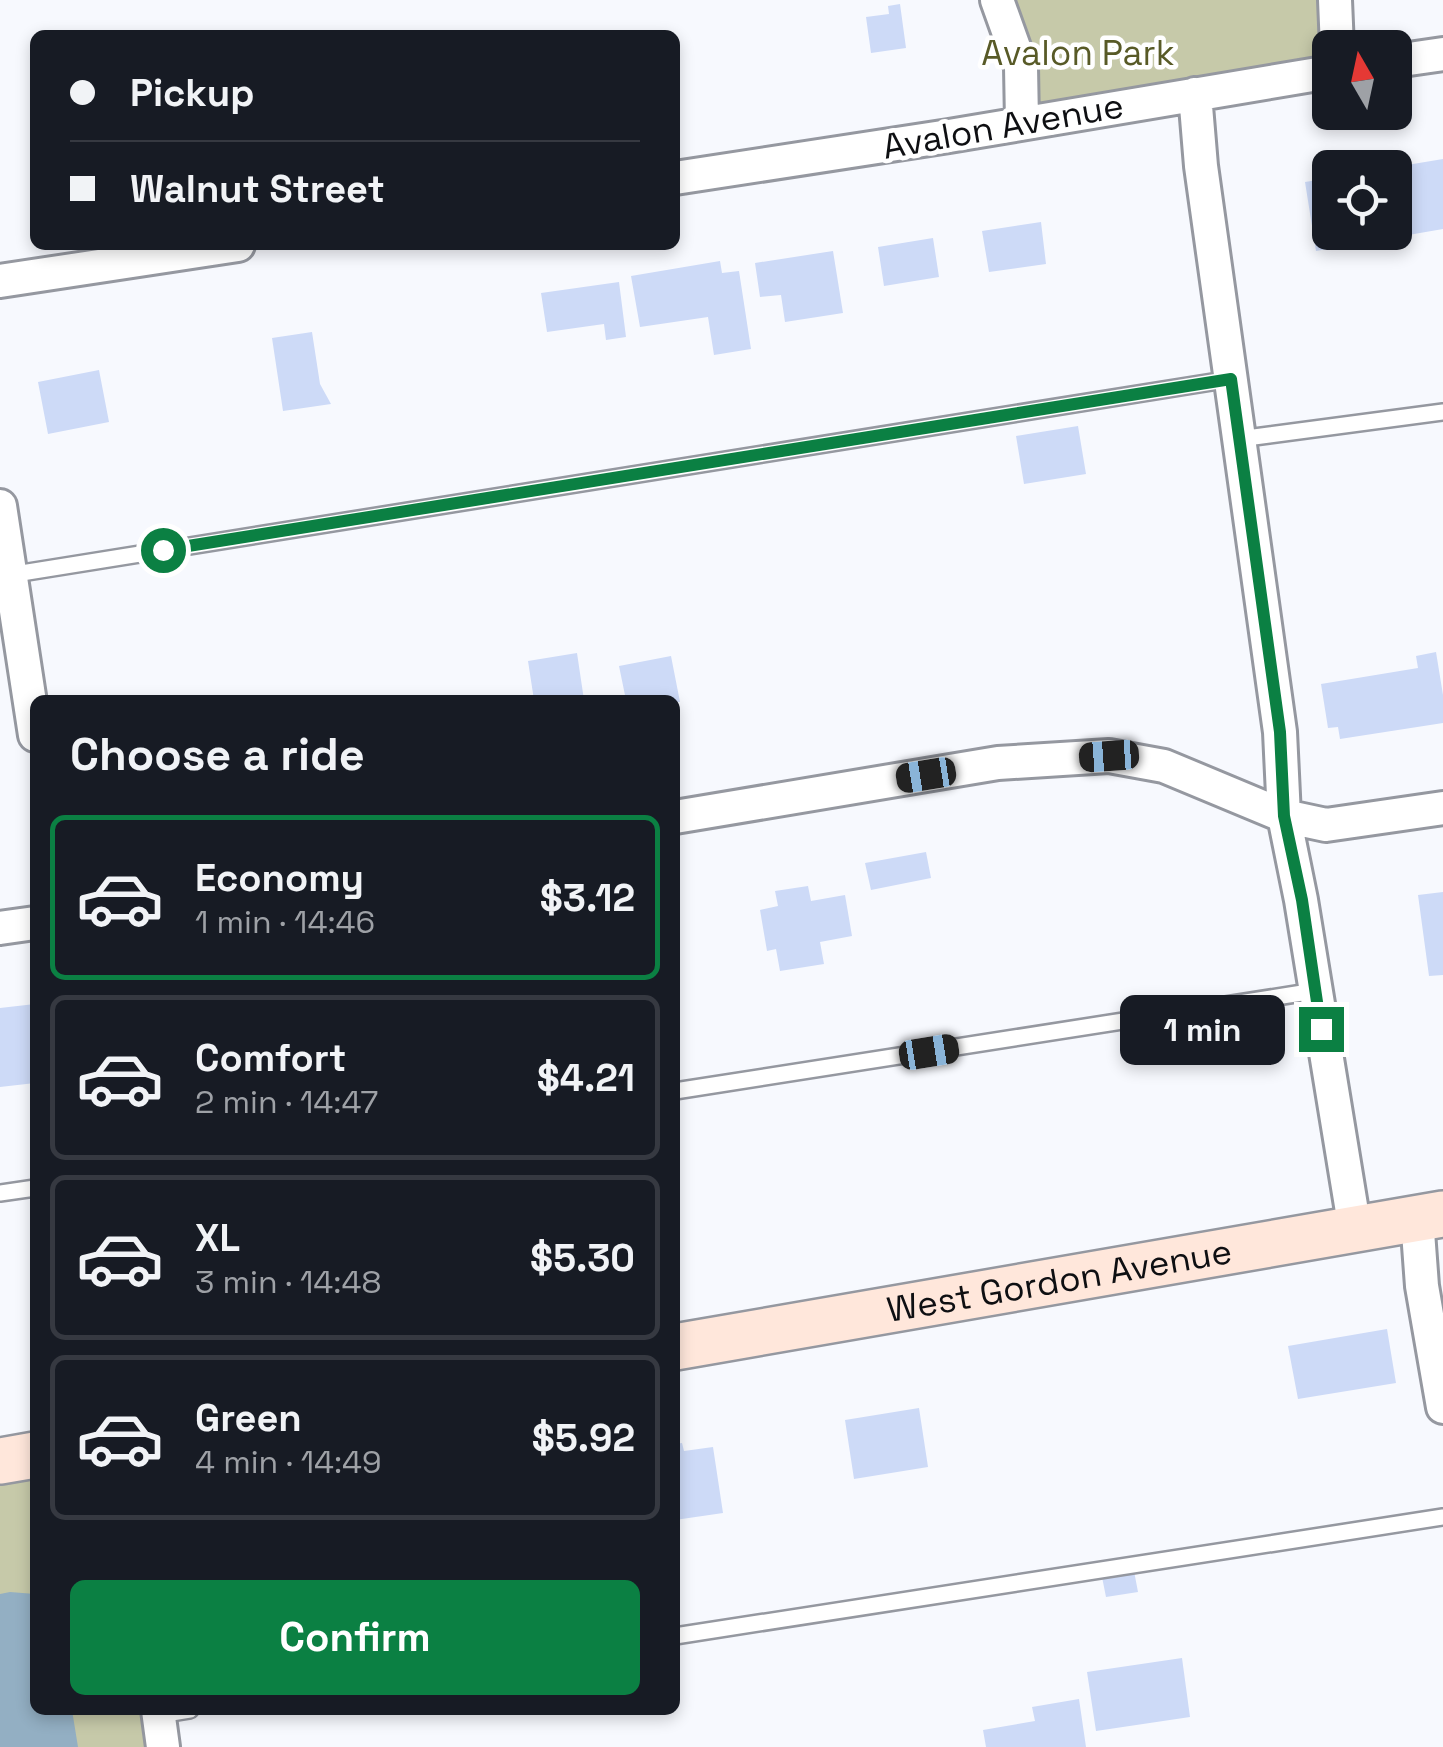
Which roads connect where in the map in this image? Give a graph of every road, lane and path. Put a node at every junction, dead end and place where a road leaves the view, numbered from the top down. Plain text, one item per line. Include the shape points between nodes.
1 (997, 0) edge
2 (1335, 0) edge
3 (1337, 30) edge
4 (1443, 54) edge
5 (1412, 59) edge
6 (1312, 75) edge
7 (1195, 94) junction
8 (1022, 122) junction
9 (680, 177) edge
10 (205, 250) edge
11 (0, 281) edge
12 (1231, 379) junction
13 (1443, 412) edge
14 (1239, 439) junction
15 (0, 506) edge
16 (6, 576) edge
17 (30, 708) edge
18 (1443, 808) edge
19 (680, 816) edge
20 (1284, 816) junction
21 (30, 924) edge
22 (0, 928) edge
23 (1316, 991) junction
24 (680, 1090) edge
25 (30, 1189) edge
26 (0, 1193) edge
27 (1430, 1216) edge
28 (1355, 1230) junction
29 (680, 1346) edge
30 (1443, 1408) edge
31 (30, 1456) edge
32 (0, 1460) edge
33 (1443, 1517) edge
34 (680, 1635) edge

1 - 8 street via 1022,68
2 - 3 street
4 - 5 street
6 - 7 street, Avalon Avenue
7 - 8 street, Avalon Avenue
7 - 12 street
8 - 9 street, Avalon Avenue
10 - 11 street
12 - 14 street
12 - 16 lane
13 - 14 lane
14 - 20 street via 1280,732
15 - 16 street
16 - 17 street
18 - 20 street via 1326,824
19 - 20 street via 998,763 1109,756 1164,766
20 - 23 street
21 - 22 street
23 - 24 lane
23 - 28 street
25 - 26 lane
27 - 28 street, West Gordon Avenue
27 - 30 street via 1422,1286
28 - 29 street, West Gordon Avenue
31 - 32 street
33 - 34 lane

